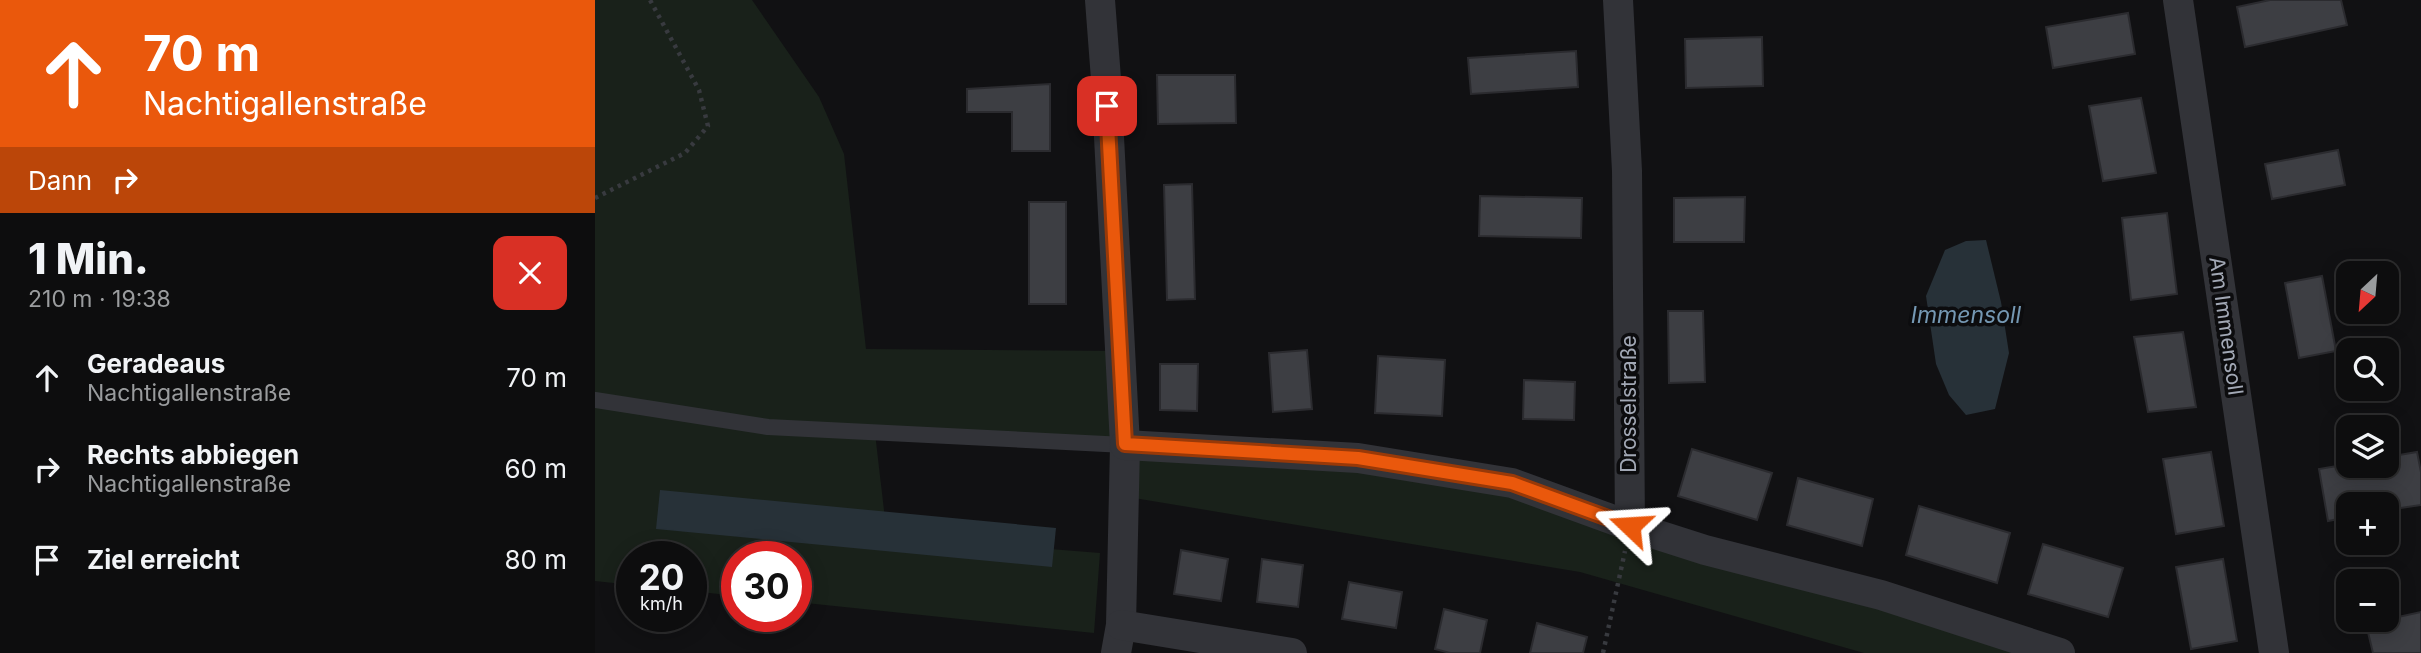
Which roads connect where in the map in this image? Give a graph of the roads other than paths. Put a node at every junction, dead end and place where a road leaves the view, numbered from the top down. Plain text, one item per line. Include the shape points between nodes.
1 (1100, 0) edge
2 (1618, 0) edge
3 (2178, 0) edge
4 (595, 400) edge
5 (1125, 444) junction
6 (1630, 526) junction
7 (1119, 639) edge
8 (1292, 653) edge
9 (2060, 653) edge
10 (2274, 653) edge

1 - 5 street
2 - 6 street, Drosselstraße via 1627,171
3 - 10 street, Am Immensoll
4 - 5 lane via 768,427
5 - 6 street via 1358,458 1512,483
5 - 7 street
6 - 9 street via 1881,595
7 - 8 street

